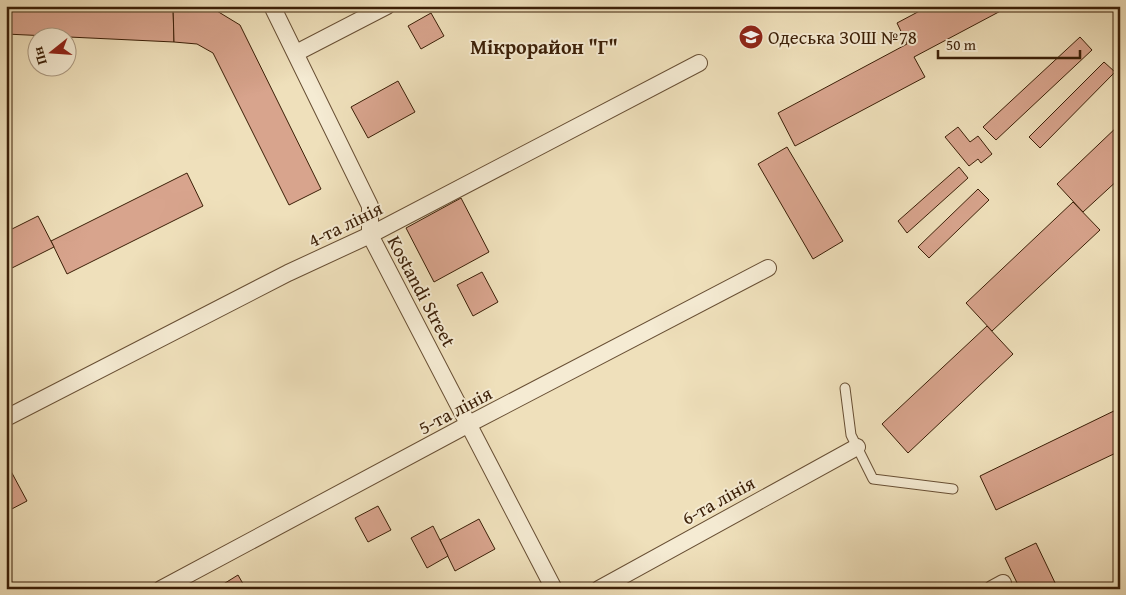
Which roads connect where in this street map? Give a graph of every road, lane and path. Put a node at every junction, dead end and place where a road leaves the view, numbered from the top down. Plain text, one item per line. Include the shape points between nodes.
1 (272, 6) edge
2 (388, 6) edge
3 (296, 53) junction
4 (699, 63) dead end
5 (370, 234) junction
6 (768, 268) dead end
7 (845, 388) dead end
8 (6, 418) edge
9 (469, 424) junction
10 (857, 447) junction
11 (953, 489) dead end
12 (161, 589) edge
13 (554, 589) edge
14 (598, 589) edge

1 - 3 street, Kostandi Street
2 - 3 street
3 - 5 street, Kostandi Street via 370,206
4 - 5 street, 4-та лінія
5 - 8 street, 4-та лінія
5 - 9 street, Kostandi Street
6 - 9 street, 5-та лінія
7 - 10 lane via 852,435
9 - 12 street, 5-та лінія
9 - 13 street, Kostandi Street
10 - 11 lane via 874,479
10 - 14 street, 6-та лінія

